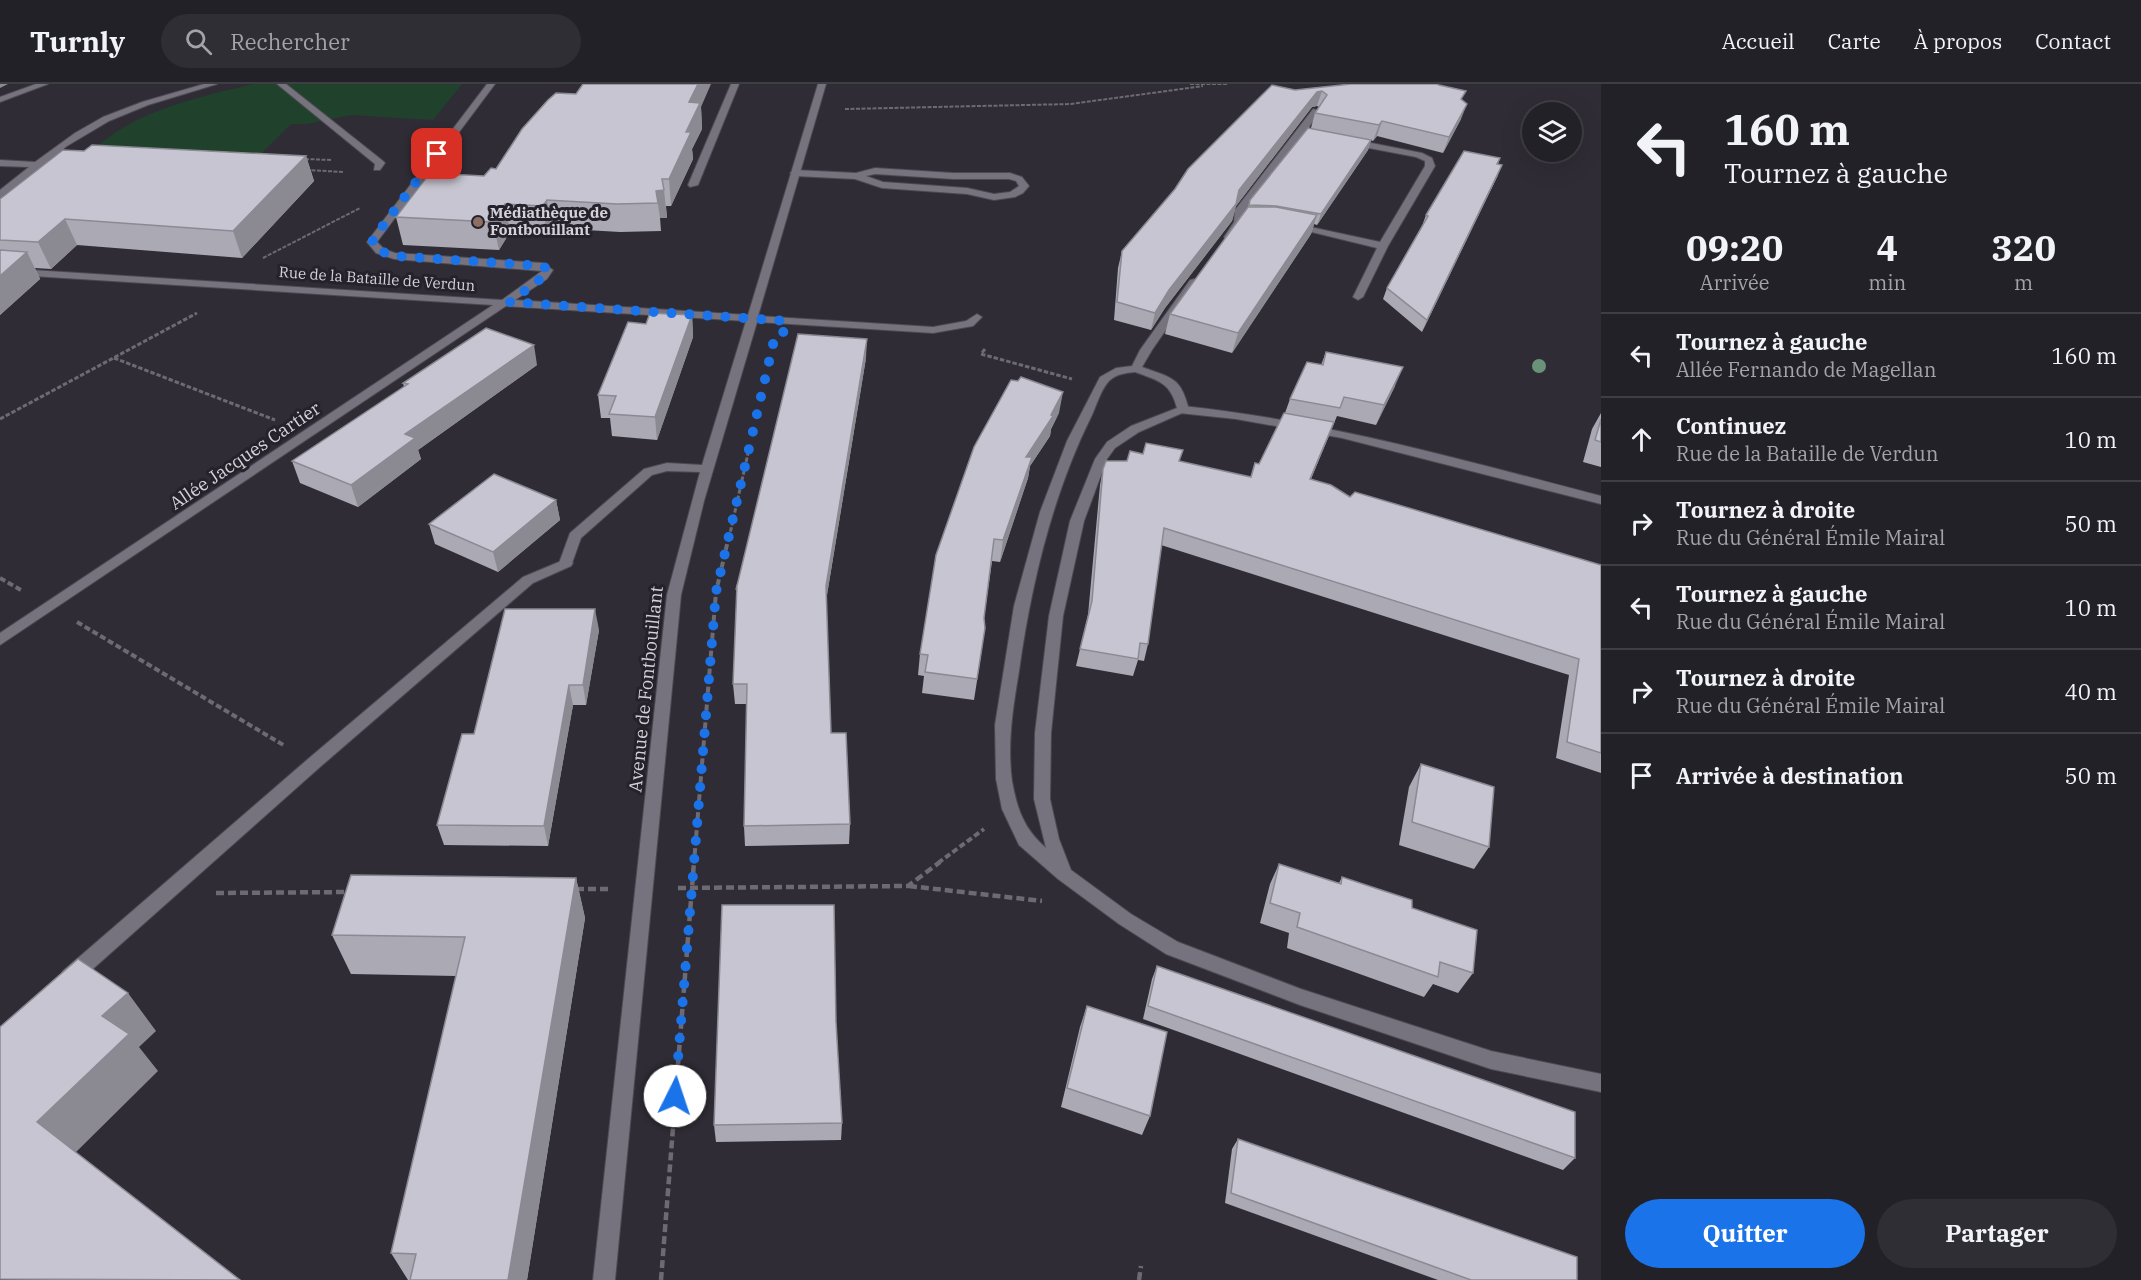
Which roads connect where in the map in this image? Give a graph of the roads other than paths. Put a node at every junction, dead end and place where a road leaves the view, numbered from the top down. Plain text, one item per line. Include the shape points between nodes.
1 (44, 84) edge
2 (213, 84) edge
3 (281, 84) edge
4 (491, 84) edge
5 (735, 84) edge
6 (822, 84) edge
7 (0, 100) edge
8 (1316, 111) edge
9 (1302, 132) junction
10 (57, 150) junction
11 (74, 151) edge
12 (0, 163) edge
13 (38, 165) junction
14 (379, 165) road end
15 (795, 173) junction
16 (856, 176) junction
17 (693, 185) dead end
18 (0, 195) edge
19 (1252, 219) edge
20 (1239, 222) junction
21 (1282, 223) edge
22 (1383, 246) junction
23 (1220, 248) edge
24 (0, 271) edge
25 (1201, 274) edge
26 (1358, 297) dead end
27 (510, 302) junction
28 (752, 318) junction
29 (973, 320) road end
30 (1136, 369) junction
31 (1183, 410) junction
32 (708, 469) junction
33 (1601, 500) edge
34 (0, 640) edge
35 (1064, 874) junction
36 (60, 986) edge
37 (1601, 1083) edge
38 (604, 1280) edge

1 - 7 street
2 - 10 street via 107,119
3 - 14 street
4 - 27 street, Allée Jacques Cartier via 372,242 380,251 394,256 543,266 548,270
5 - 17 street
6 - 15 street, Avenue de Fontbouillant
8 - 9 street
9 - 20 street via 1239,210
9 - 22 street via 1429,160 1431,166
10 - 11 street
10 - 13 street
12 - 13 street
13 - 18 street
15 - 16 street
15 - 28 street, Avenue de Fontbouillant
16 - 16 street via 882,185 967,191 994,197 1012,195 1024,186 1010,176 875,171
19 - 20 street
20 - 23 street
21 - 22 street
22 - 26 street
24 - 27 street, Rue de la Bataille de Verdun
25 - 30 street via 1174,307
27 - 28 street, Rue de la Bataille de Verdun
27 - 34 street, Allée Jacques Cartier
28 - 29 street, Rue de la Bataille de Verdun via 933,330 951,329
28 - 32 street, Avenue de Fontbouillant
30 - 31 street via 1166,380 1178,390
30 - 35 street via 1120,370 1104,379 1069,451 1021,606 1003,725 1004,779 1010,809 1025,840
31 - 33 street via 1235,414 1293,425
31 - 35 street via 1135,429 1111,444 1101,459 1077,521 1056,616 1043,733 1042,799
32 - 36 street via 667,466 648,471 575,536 566,563 528,580
32 - 38 street, Avenue de Fontbouillant via 674,595
35 - 37 street via 1172,948 1300,997 1491,1060

